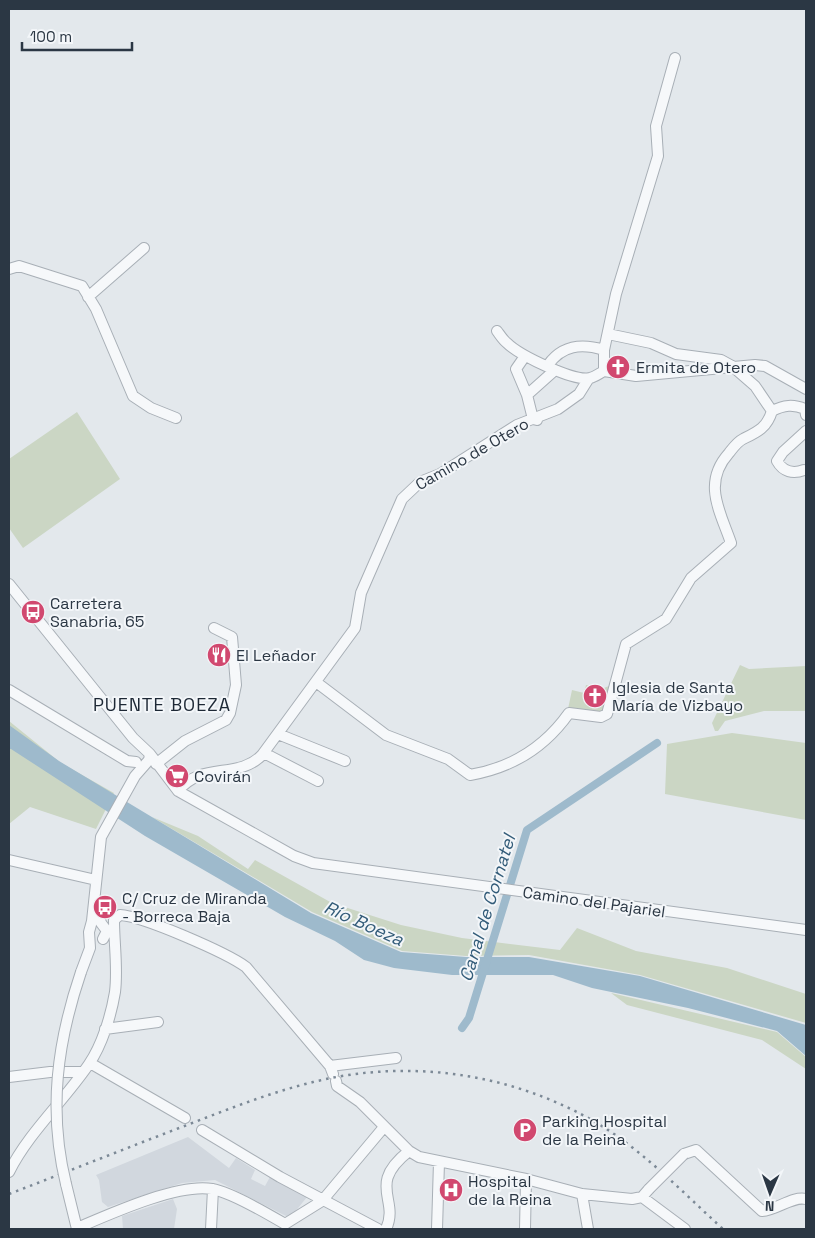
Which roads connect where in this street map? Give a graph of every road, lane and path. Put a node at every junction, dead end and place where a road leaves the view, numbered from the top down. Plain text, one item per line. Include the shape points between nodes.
1 (675, 58) dead end
2 (144, 248) dead end
3 (9, 269) edge
4 (88, 297) junction
5 (497, 331) dead end
6 (608, 334) junction
7 (604, 350) junction
8 (525, 356) junction
9 (732, 366) junction
10 (549, 367) junction
11 (604, 371) junction
12 (589, 378) junction
13 (806, 389) edge
14 (527, 395) junction
15 (772, 411) junction
16 (806, 415) edge
17 (176, 418) dead end
18 (535, 420) junction
19 (806, 431) edge
20 (804, 470) dead end
21 (9, 584) edge
22 (214, 628) dead end
23 (316, 682) junction
24 (9, 690) edge
25 (278, 734) junction
26 (264, 753) junction
27 (140, 758) junction
28 (345, 761) dead end
29 (318, 781) dead end
30 (178, 791) junction
31 (9, 860) edge
32 (96, 880) junction
33 (98, 924) junction
34 (114, 924) junction
35 (806, 930) edge
36 (97, 939) junction
37 (114, 939) junction
38 (158, 1022) dead end
39 (105, 1029) junction
40 (396, 1058) dead end
41 (86, 1068) junction
42 (333, 1073) junction
43 (9, 1077) edge
44 (185, 1118) dead end
45 (384, 1127) junction
46 (202, 1130) dead end
47 (409, 1150) junction
48 (439, 1162) junction
49 (9, 1171) edge
50 (526, 1179) junction
51 (213, 1189) junction
52 (646, 1193) junction
53 (582, 1194) junction
54 (806, 1199) edge
55 (322, 1200) junction
56 (77, 1228) edge
57 (211, 1229) edge
58 (378, 1229) edge
59 (386, 1229) edge
60 (437, 1229) edge
61 (525, 1229) edge
62 (588, 1229) edge
63 (685, 1229) edge

1 - 6 street via 656,126 658,156 616,294
2 - 4 street
3 - 4 street via 19,266 82,286
4 - 17 street via 133,396
5 - 8 street
6 - 7 street
6 - 9 street via 651,343 676,354 709,357
7 - 10 street via 563,349
7 - 11 street
8 - 10 street
8 - 14 street via 516,369
9 - 11 street via 636,376
9 - 13 street via 765,366
9 - 15 street via 755,386
10 - 12 street via 579,378
10 - 14 street
11 - 12 street
12 - 18 street, Camino de Otero via 582,390 570,400
14 - 18 street
15 - 16 street via 782,406 796,406 805,409
15 - 23 street via 765,426 740,440 722,460 715,476 714,493 732,543 691,578 666,619 626,644 607,714 601,717 569,713 533,751 494,771 470,775 448,759 386,735
18 - 23 street, Camino de Otero via 517,425 440,474 420,482 402,499 360,593 355,628
19 - 20 street via 777,460 786,471
21 - 27 street via 134,738
22 - 27 street via 232,637 236,685 230,714 226,720 185,741
23 - 25 street, Camino de Otero
24 - 27 street
25 - 26 street, Camino de Otero
25 - 28 street
26 - 29 street
26 - 30 street, Camino de Otero via 242,768 191,777
27 - 30 street
27 - 32 street via 136,775 101,837
30 - 35 street, Camino del Pajariel via 294,856 313,863
31 - 32 street
32 - 33 street via 94,900
33 - 34 street
33 - 36 street via 89,932
33 - 36 street via 107,931
34 - 37 street
34 - 42 street via 120,915 130,915 230,957 246,967
36 - 37 street
36 - 56 street, bridge via 90,948 65,1023 56,1085 55,1129
37 - 39 street via 115,992
38 - 39 street
39 - 41 street
40 - 42 street
41 - 43 street
41 - 44 street
41 - 49 street
42 - 45 street via 337,1086 357,1099
45 - 47 street
45 - 55 street
46 - 55 street
47 - 48 street via 418,1157
47 - 59 street via 395,1163 386,1179 389,1223
48 - 50 street
48 - 60 street
50 - 53 street
50 - 61 street
51 - 55 street via 285,1224
51 - 56 street via 179,1190
51 - 57 street
52 - 53 street via 622,1200
52 - 54 street, bridge via 684,1154 696,1150 762,1211 800,1197
52 - 63 street
53 - 62 street
55 - 58 street

